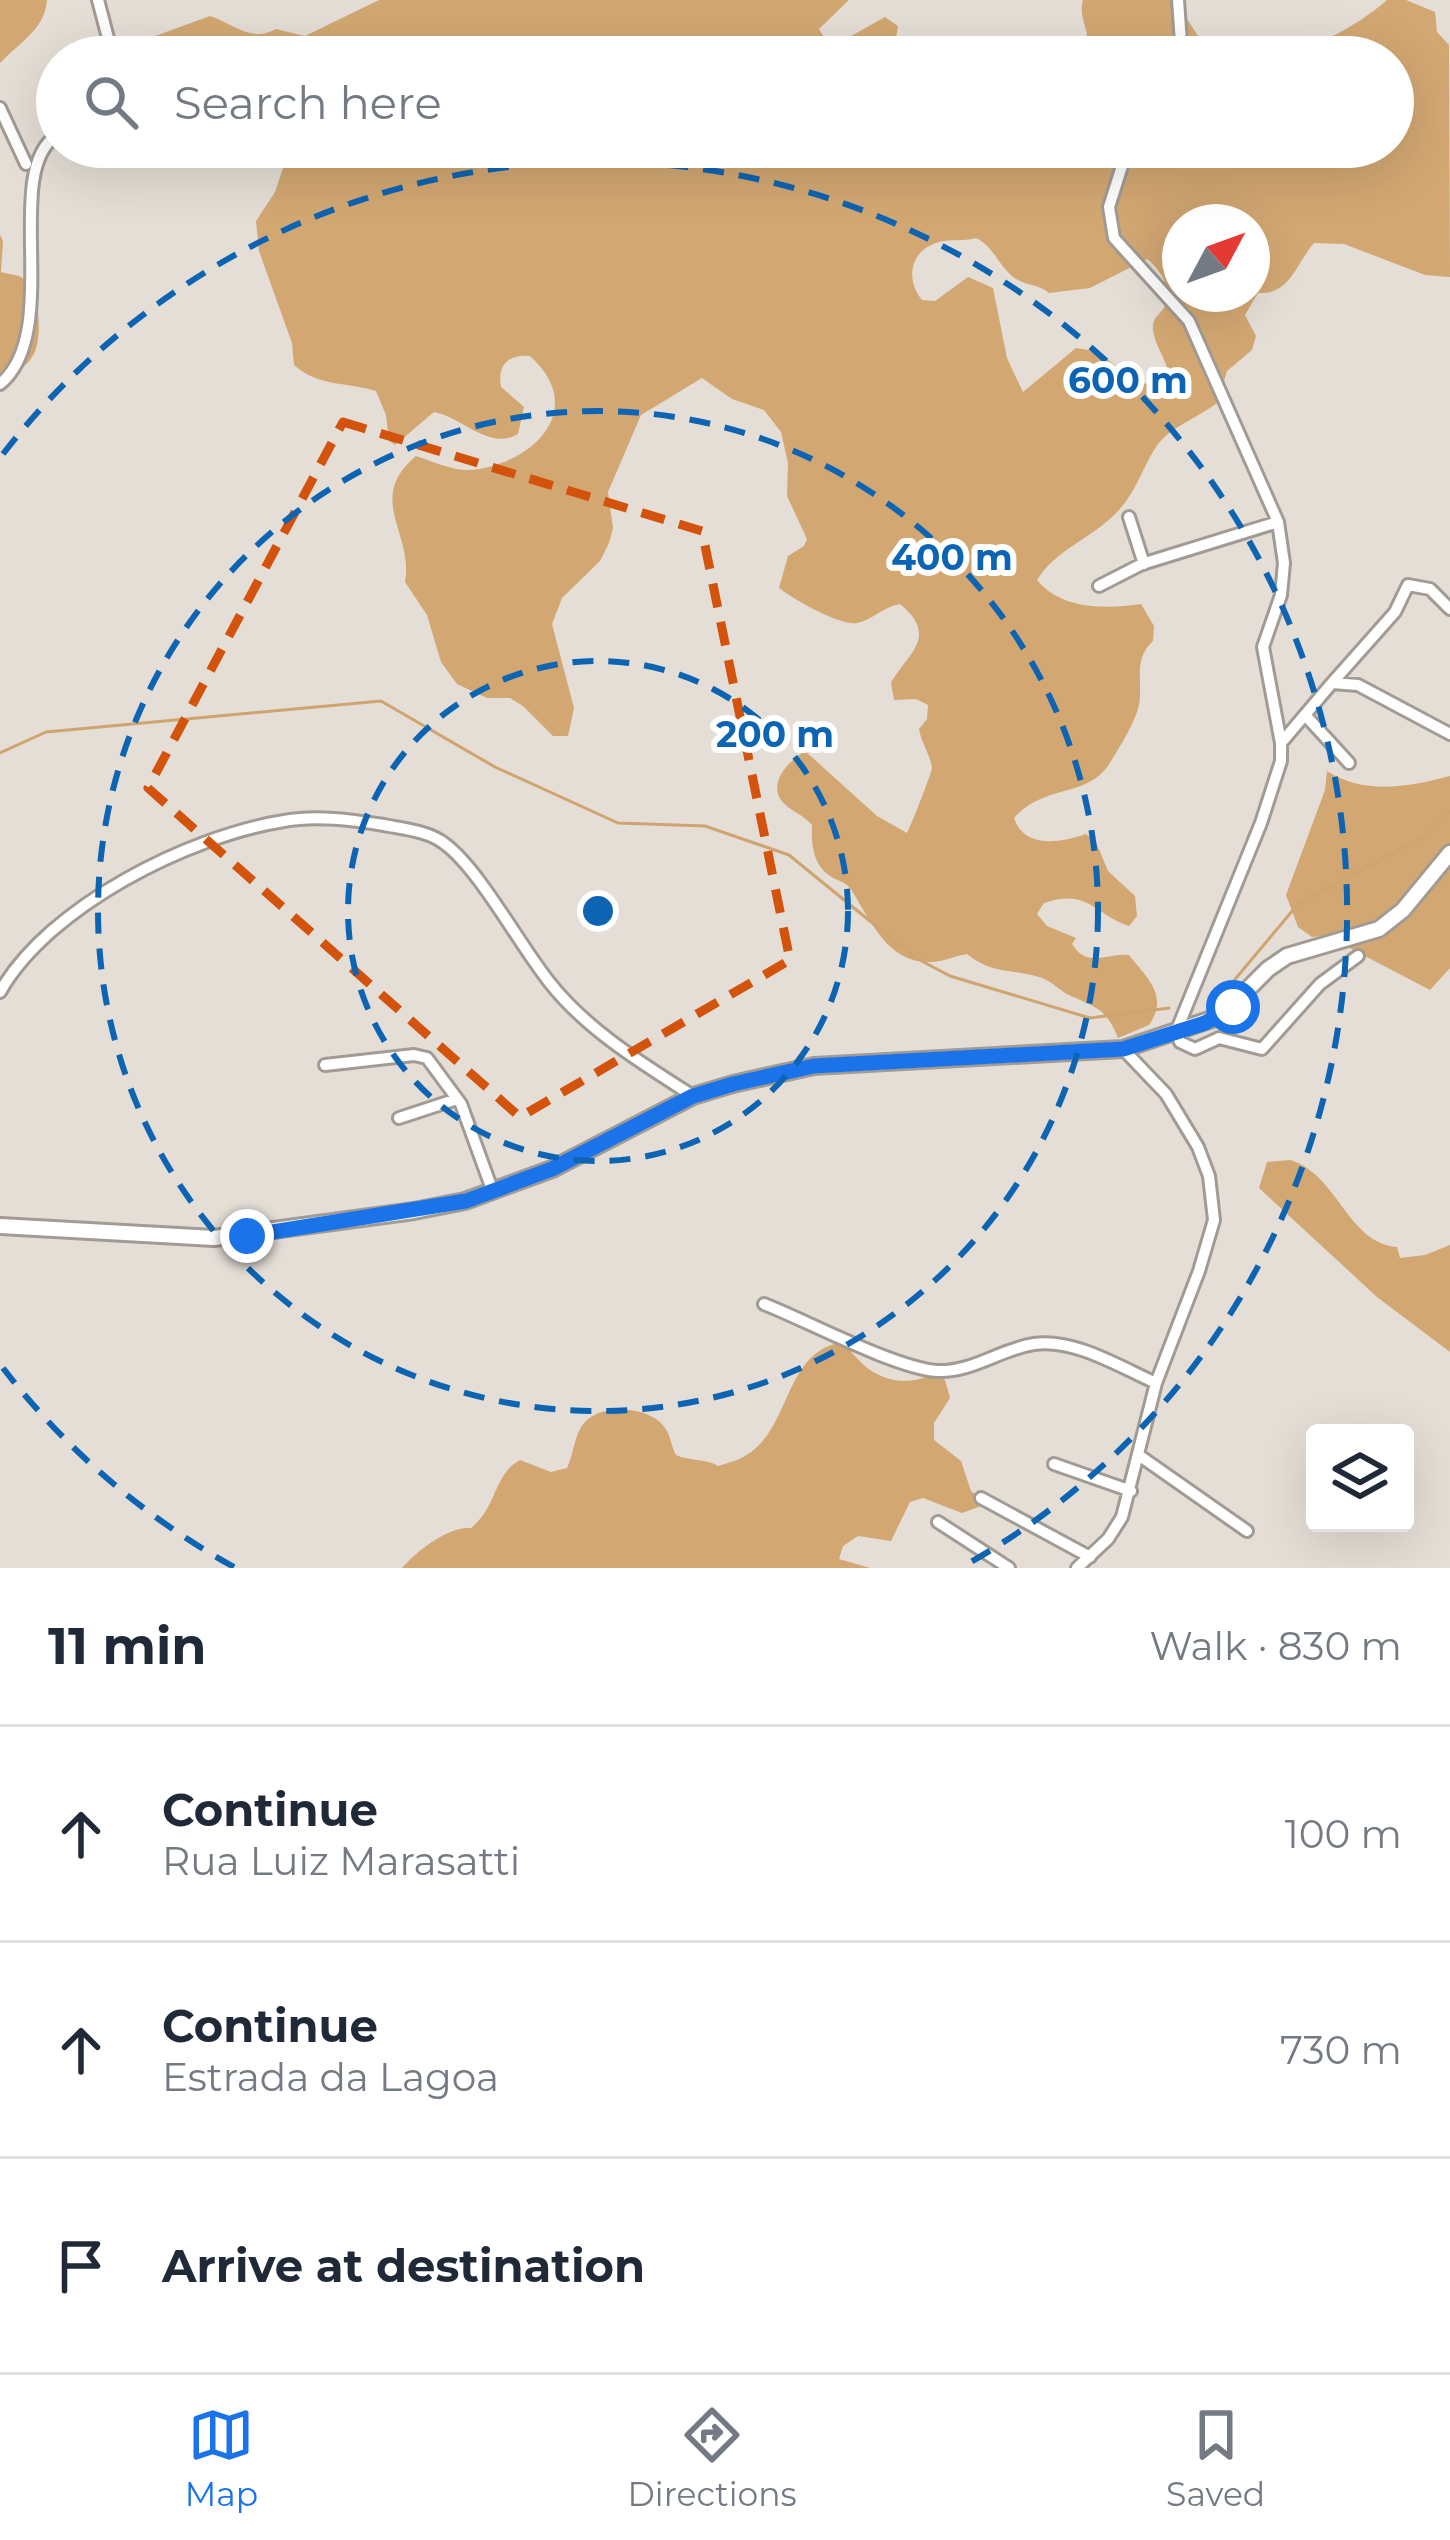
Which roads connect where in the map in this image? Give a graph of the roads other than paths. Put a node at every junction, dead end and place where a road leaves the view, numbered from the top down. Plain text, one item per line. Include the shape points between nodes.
1 (98, 0) edge
2 (1178, 0) edge
3 (107, 36) edge
4 (1181, 36) edge
5 (0, 108) edge
6 (36, 148) edge
7 (26, 165) junction
8 (1122, 168) edge
9 (0, 384) edge
10 (1129, 517) dead end
11 (1278, 522) junction
12 (1144, 563) junction
13 (1099, 586) dead end
14 (1450, 610) edge
15 (1332, 683) junction
16 (1306, 716) junction
17 (1450, 734) edge
18 (1281, 743) junction
19 (1348, 763) dead end
20 (1450, 853) edge
21 (1358, 956) dead end
22 (0, 992) edge
23 (1176, 1032) junction
24 (1123, 1049) junction
25 (325, 1065) dead end
26 (693, 1096) junction
27 (458, 1099) junction
28 (399, 1118) dead end
29 (493, 1192) junction
30 (0, 1226) edge
31 (764, 1304) dead end
32 (1156, 1383) junction
33 (1140, 1456) junction
34 (1054, 1464) dead end
35 (1130, 1491) junction
36 (981, 1498) dead end
37 (938, 1522) dead end
38 (1247, 1531) dead end
39 (1090, 1558) junction
40 (1009, 1568) edge
41 (1077, 1568) edge

1 - 3 street
2 - 4 street
5 - 7 street
6 - 7 street
7 - 9 street via 22,347
8 - 11 street via 1109,207 1114,238 1184,313
10 - 12 street
11 - 12 street
11 - 18 street via 1284,581 1262,660
12 - 13 street
14 - 15 street via 1430,589 1408,585 1395,612
15 - 16 street
15 - 17 street via 1358,685
16 - 18 street
16 - 19 street
18 - 23 street via 1262,823
20 - 23 street via 1390,921 1277,961 1221,1016
21 - 23 street via 1320,984 1262,1048 1219,1038 1195,1049
22 - 26 street via 81,909 144,869 258,826 362,821 446,844 563,999
23 - 24 street
24 - 26 street via 814,1066
24 - 32 street via 1184,1123 1214,1202 1210,1240
25 - 27 street via 422,1054
26 - 29 street
27 - 28 street
27 - 29 street
29 - 30 street via 247,1236
31 - 32 street via 938,1371 1036,1343 1085,1353
32 - 33 street
33 - 35 street
33 - 38 street
34 - 35 street
35 - 39 street via 1122,1517
36 - 39 street
37 - 40 street
39 - 41 street

